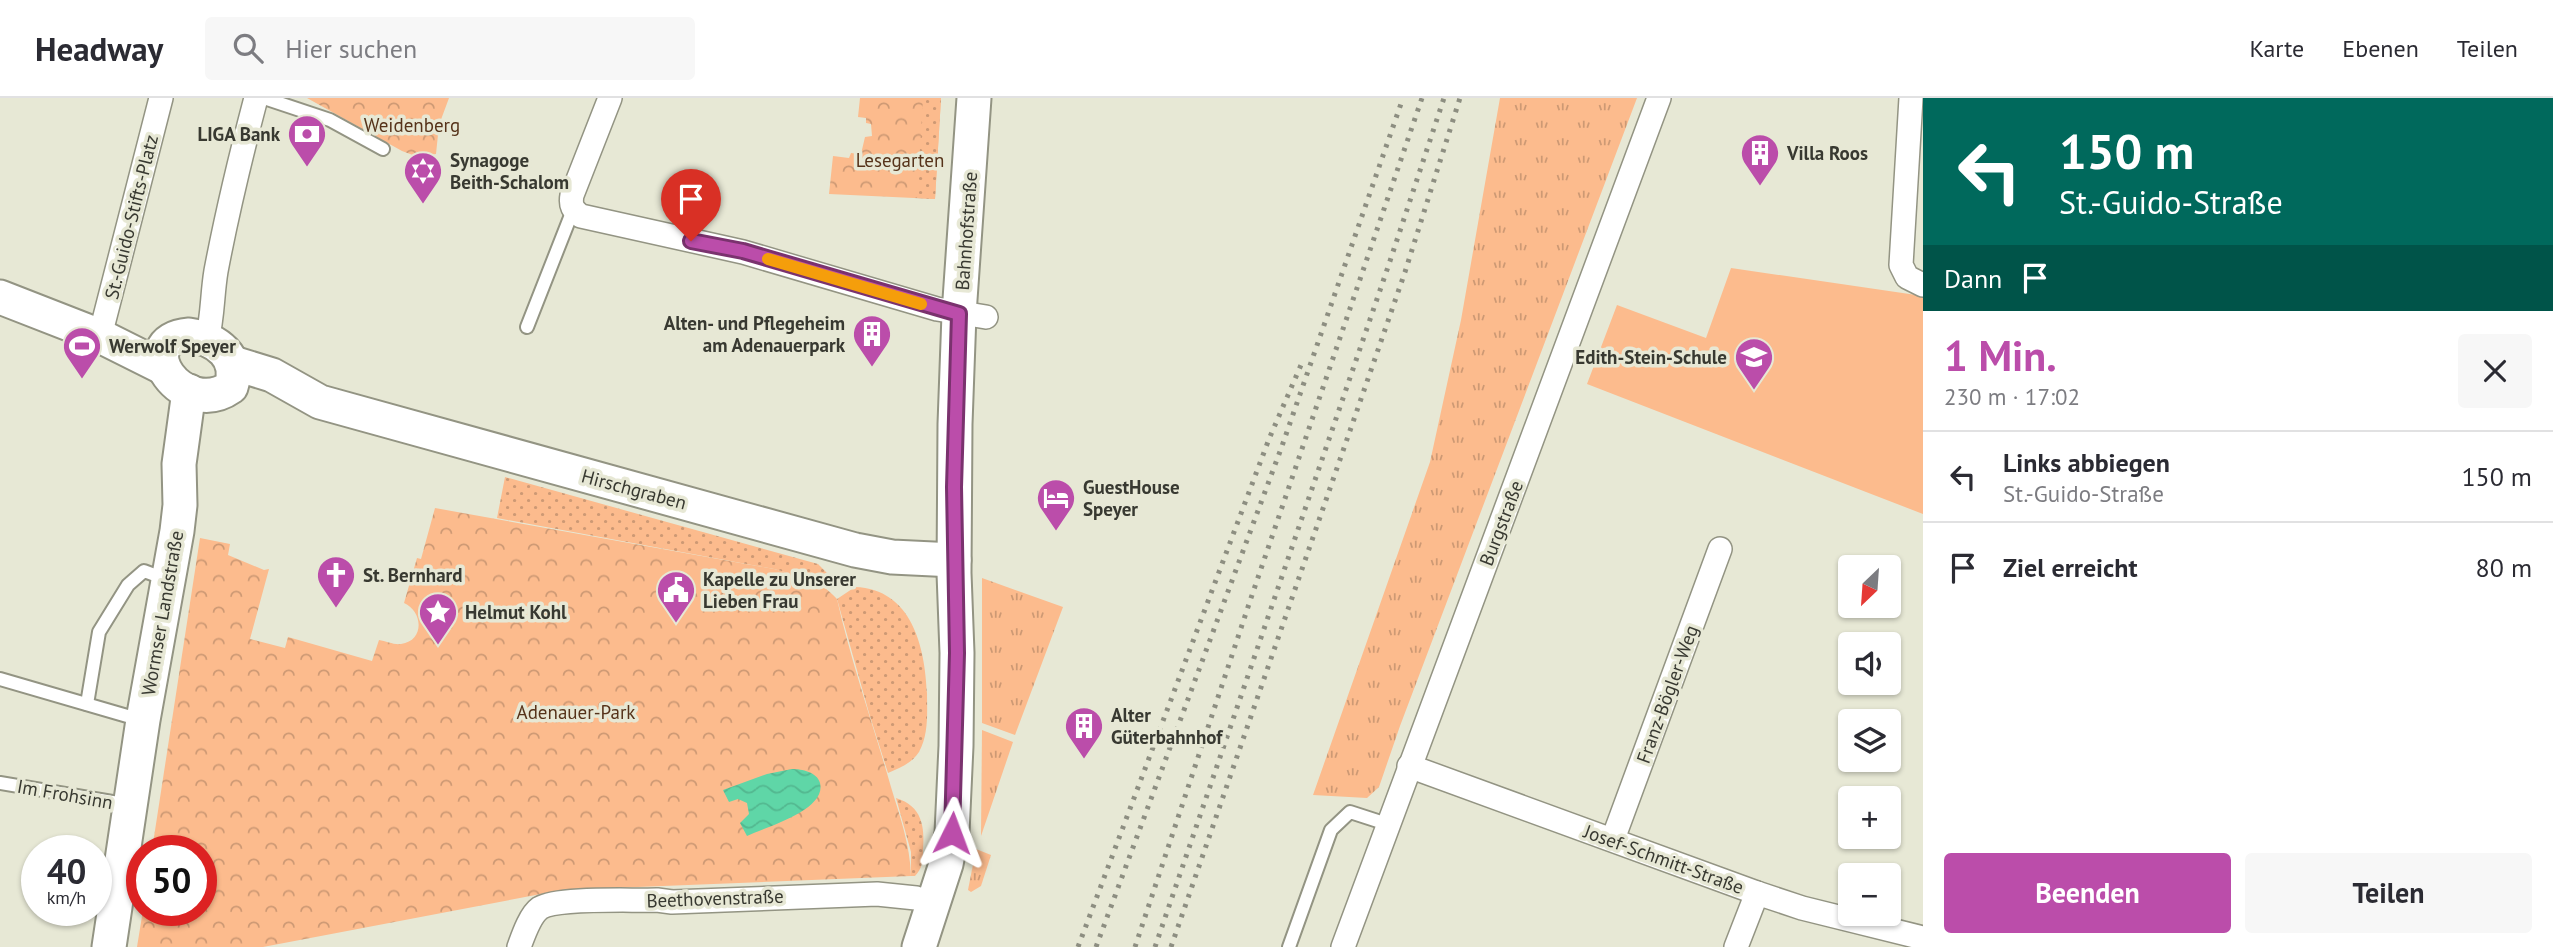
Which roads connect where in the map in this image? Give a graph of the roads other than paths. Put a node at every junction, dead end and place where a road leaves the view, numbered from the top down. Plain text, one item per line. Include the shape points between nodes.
1 (161, 98) edge
2 (256, 98) edge
3 (264, 98) edge
4 (610, 98) edge
5 (974, 98) edge
6 (1659, 98) edge
7 (1911, 98) edge
8 (383, 149) dead end
9 (573, 211) junction
10 (1923, 285) edge
11 (0, 297) edge
12 (973, 316) junction
13 (527, 327) dead end
14 (100, 336) junction
15 (181, 346) junction
16 (216, 384) junction
17 (1720, 549) dead end
18 (954, 560) junction
19 (168, 580) junction
20 (0, 680) edge
21 (87, 704) junction
22 (143, 720) junction
23 (1409, 766) junction
24 (0, 783) edge
25 (130, 805) junction
26 (1387, 824) junction
27 (1613, 839) junction
28 (1757, 893) junction
29 (934, 905) junction
30 (1923, 938) edge
31 (109, 947) edge
32 (519, 947) edge
33 (919, 947) edge
34 (1289, 947) edge
35 (1343, 947) edge
36 (1737, 947) edge

1 - 14 street, St.-Guido-Stifts-Platz
2 - 15 street via 213,290 213,318
3 - 8 lane via 330,120
4 - 9 street via 572,195
5 - 12 street, Bahnhofstraße
6 - 23 street, Burgstraße
7 - 10 street via 1901,265 1907,277
9 - 12 street via 598,221 743,251
9 - 13 lane
11 - 14 street
12 - 18 street, Bahnhofstraße via 954,437
14 - 15 street via 136,335
15 - 16 street via 222,349
15 - 16 street via 171,380
16 - 18 street, Hirschgraben via 267,397 318,401 855,550
16 - 19 street, Wormser Landstraße via 195,467 180,505
17 - 27 street, Franz-Bögler-Weg
18 - 29 street, Bahnhofstraße via 957,680 952,833
19 - 21 lane via 144,571 128,585 99,632
19 - 22 street, Wormser Landstraße
20 - 21 lane, Wormser Landstraße
21 - 22 lane, Wormser Landstraße
22 - 25 street, Wormser Landstraße
23 - 26 street, Burgstraße
23 - 27 street, Josef-Schmitt-Straße
24 - 25 lane, Im Frohsinn
25 - 31 street, Wormser Landstraße
26 - 34 lane via 1350,812 1331,830
26 - 35 street, Burgstraße
27 - 28 street, Josef-Schmitt-Straße
28 - 30 street, Josef-Schmitt-Straße
28 - 36 street
29 - 32 street, Beethovenstraße via 877,894 559,903 539,909
29 - 33 street, Bahnhofstraße

